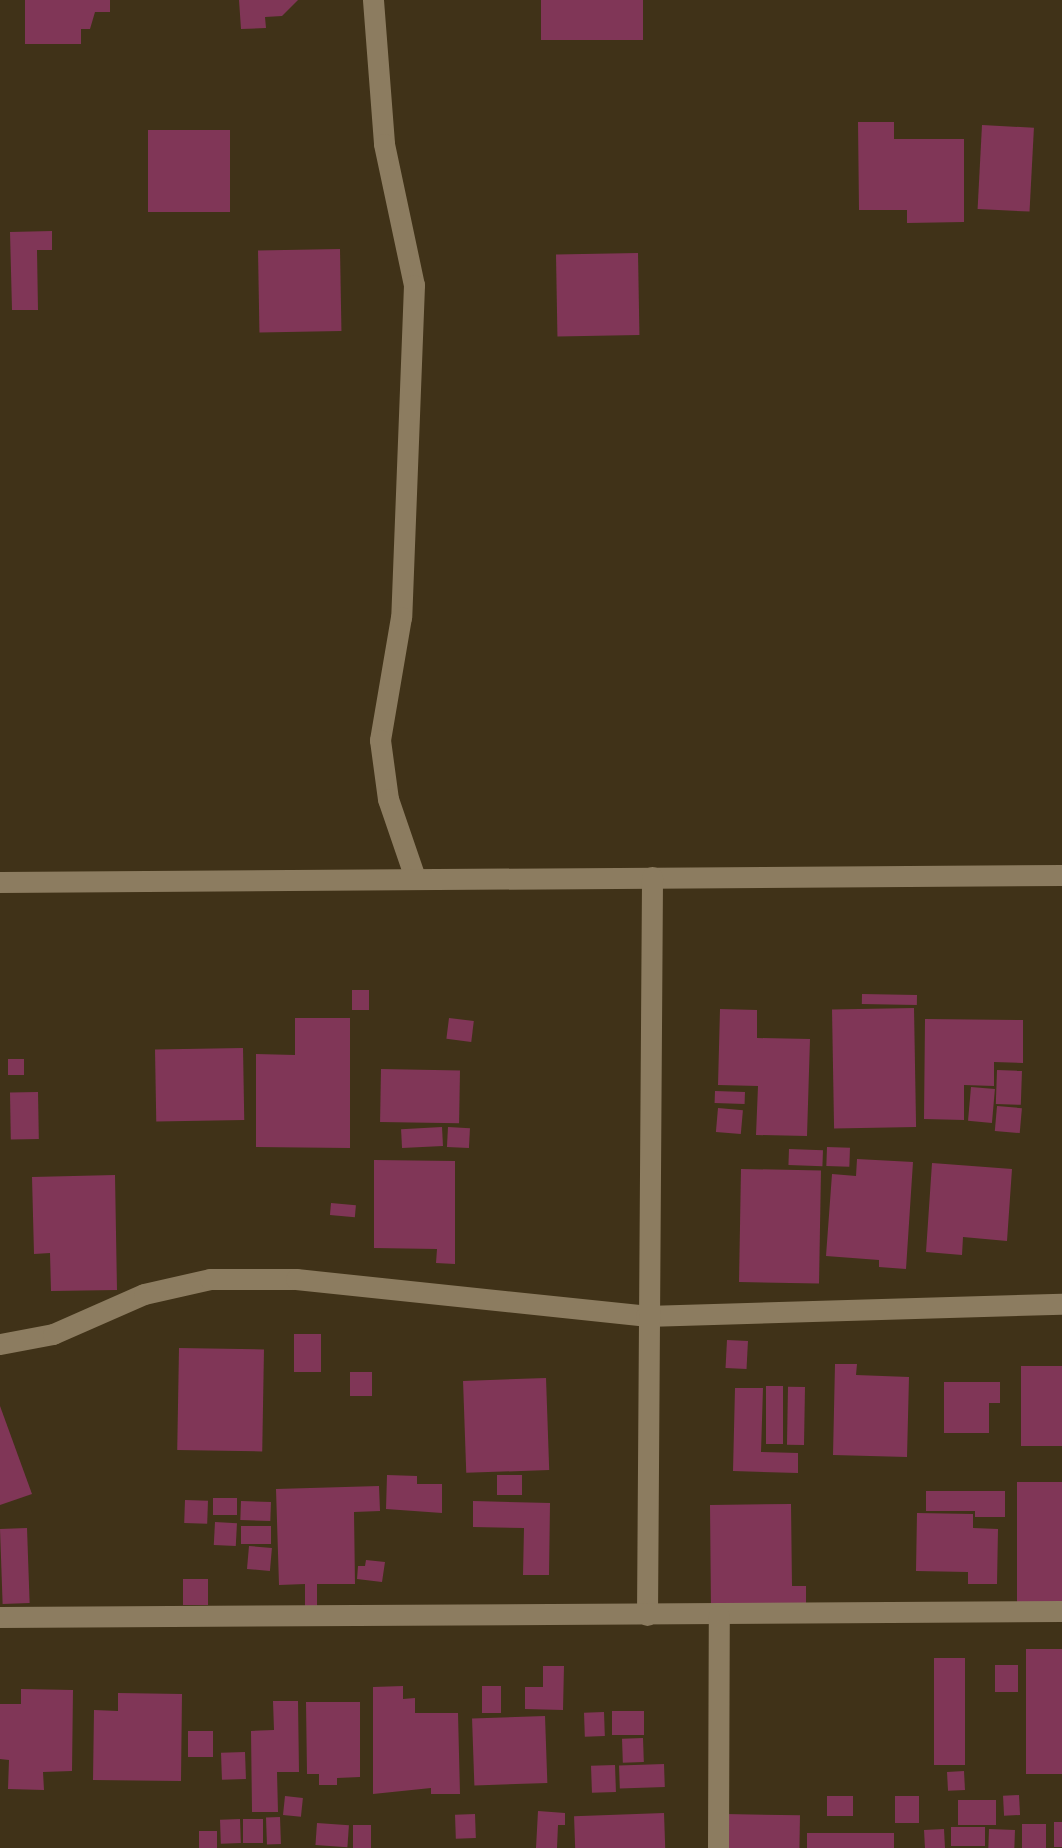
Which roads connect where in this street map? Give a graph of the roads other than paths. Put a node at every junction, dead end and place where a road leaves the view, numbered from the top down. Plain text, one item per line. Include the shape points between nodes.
1 (373, 0) edge
2 (1062, 875) edge
3 (652, 877) junction
4 (415, 878) junction
5 (0, 882) edge
6 (1062, 1304) edge
7 (646, 1316) junction
8 (0, 1343) edge
9 (1062, 1611) edge
10 (647, 1615) junction
11 (0, 1616) edge
12 (719, 1616) junction
13 (718, 1848) edge

1 - 4 street via 384,144 414,285 401,617 380,740 388,799
2 - 3 street
3 - 4 street
3 - 7 street
4 - 5 street
6 - 7 street
7 - 8 street via 296,1279 210,1279 144,1294 53,1334
7 - 10 street
9 - 12 street
10 - 11 street
10 - 12 street
12 - 13 street

